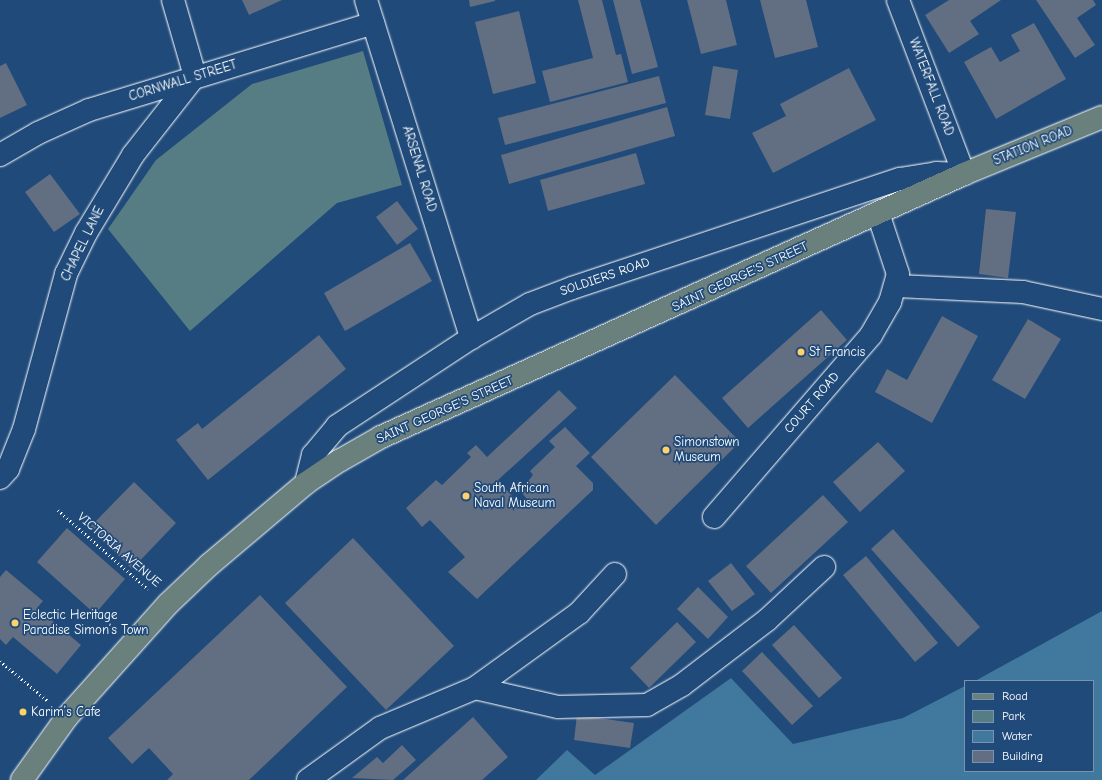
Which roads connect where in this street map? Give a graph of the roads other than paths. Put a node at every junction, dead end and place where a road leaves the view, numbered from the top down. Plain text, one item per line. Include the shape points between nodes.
1 (173, 0) edge
2 (366, 0) edge
3 (898, 0) edge
4 (373, 23) junction
5 (196, 76) junction
6 (1102, 117) edge
7 (0, 155) edge
8 (964, 174) junction
9 (878, 214) junction
10 (897, 286) junction
11 (1102, 309) edge
12 (471, 338) junction
13 (3, 469) edge
14 (306, 483) junction
15 (714, 517) dead end
16 (824, 567) dead end
17 (615, 574) dead end
18 (475, 688) junction
19 (22, 780) edge
20 (308, 780) edge

1 - 5 street
2 - 4 street, ARSENAL ROAD
3 - 8 street, WATERFALL ROAD
4 - 5 street, CORNWALL STREET
4 - 12 street, ARSENAL ROAD
5 - 7 street, CORNWALL STREET via 89,110 38,133
5 - 13 street, CHAPEL LANE via 133,155 86,233 66,274 24,428
6 - 8 main road, STATION ROAD
8 - 9 main road, SAINT GEORGE'S STREET
8 - 12 street, SOLDIERS ROAD via 936,173 900,180 580,285 530,304
9 - 10 street via 896,264
9 - 14 main road, SAINT GEORGE'S STREET via 381,438
10 - 11 street via 1023,292
10 - 15 street, COURT ROAD via 871,335
12 - 14 street, SOLDIERS ROAD via 337,426 313,455
14 - 19 main road, SAINT GEORGE'S STREET via 209,565 168,604 67,717
16 - 18 street via 766,620 682,685 647,705 558,707
17 - 18 street via 579,613
18 - 20 street via 380,728

